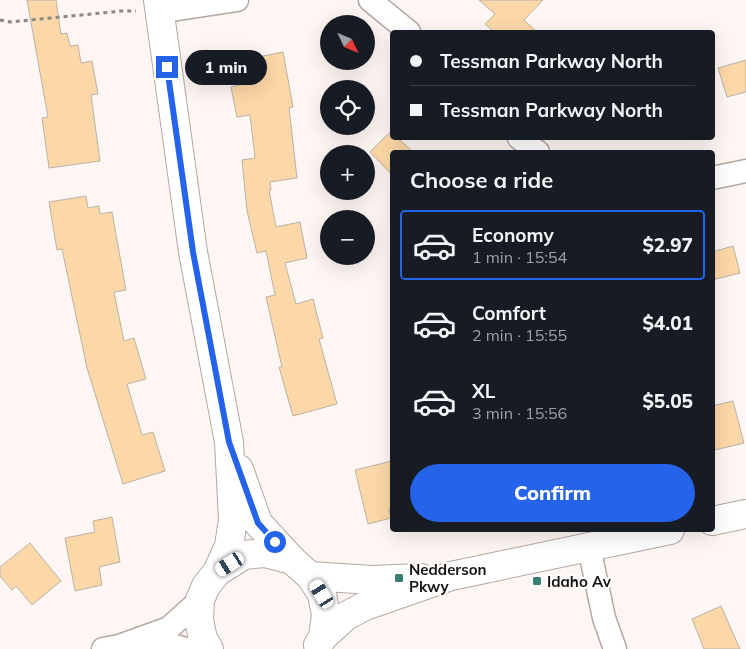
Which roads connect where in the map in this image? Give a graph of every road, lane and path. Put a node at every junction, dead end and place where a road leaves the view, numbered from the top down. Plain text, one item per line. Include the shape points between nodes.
1 (237, 0) edge
2 (370, 0) edge
3 (159, 6) edge
4 (0, 20) edge
5 (407, 30) edge
6 (522, 140) edge
7 (535, 150) edge
8 (746, 171) edge
9 (715, 177) edge
10 (229, 442) junction
11 (746, 514) edge
12 (715, 520) edge
13 (660, 532) edge
14 (589, 547) junction
15 (301, 568) junction
16 (217, 572) junction
17 (451, 576) junction
18 (200, 600) junction
19 (319, 643) edge
20 (111, 647) edge
21 (187, 649) edge
22 (209, 649) edge
23 (615, 649) edge

1 - 3 street
2 - 5 street
3 - 4 path via 10,22
3 - 10 street via 193,252
6 - 7 street
8 - 9 street
10 - 15 street via 258,523
10 - 16 street via 233,520 229,546
11 - 12 street
13 - 14 street
14 - 17 street
14 - 23 street via 604,618
15 - 16 street via 265,553 244,556
15 - 17 street via 372,580
15 - 19 street via 322,594 326,615
16 - 18 street
17 - 19 street via 346,616
18 - 20 street via 169,628
18 - 22 street via 199,620
20 - 21 street via 170,645

